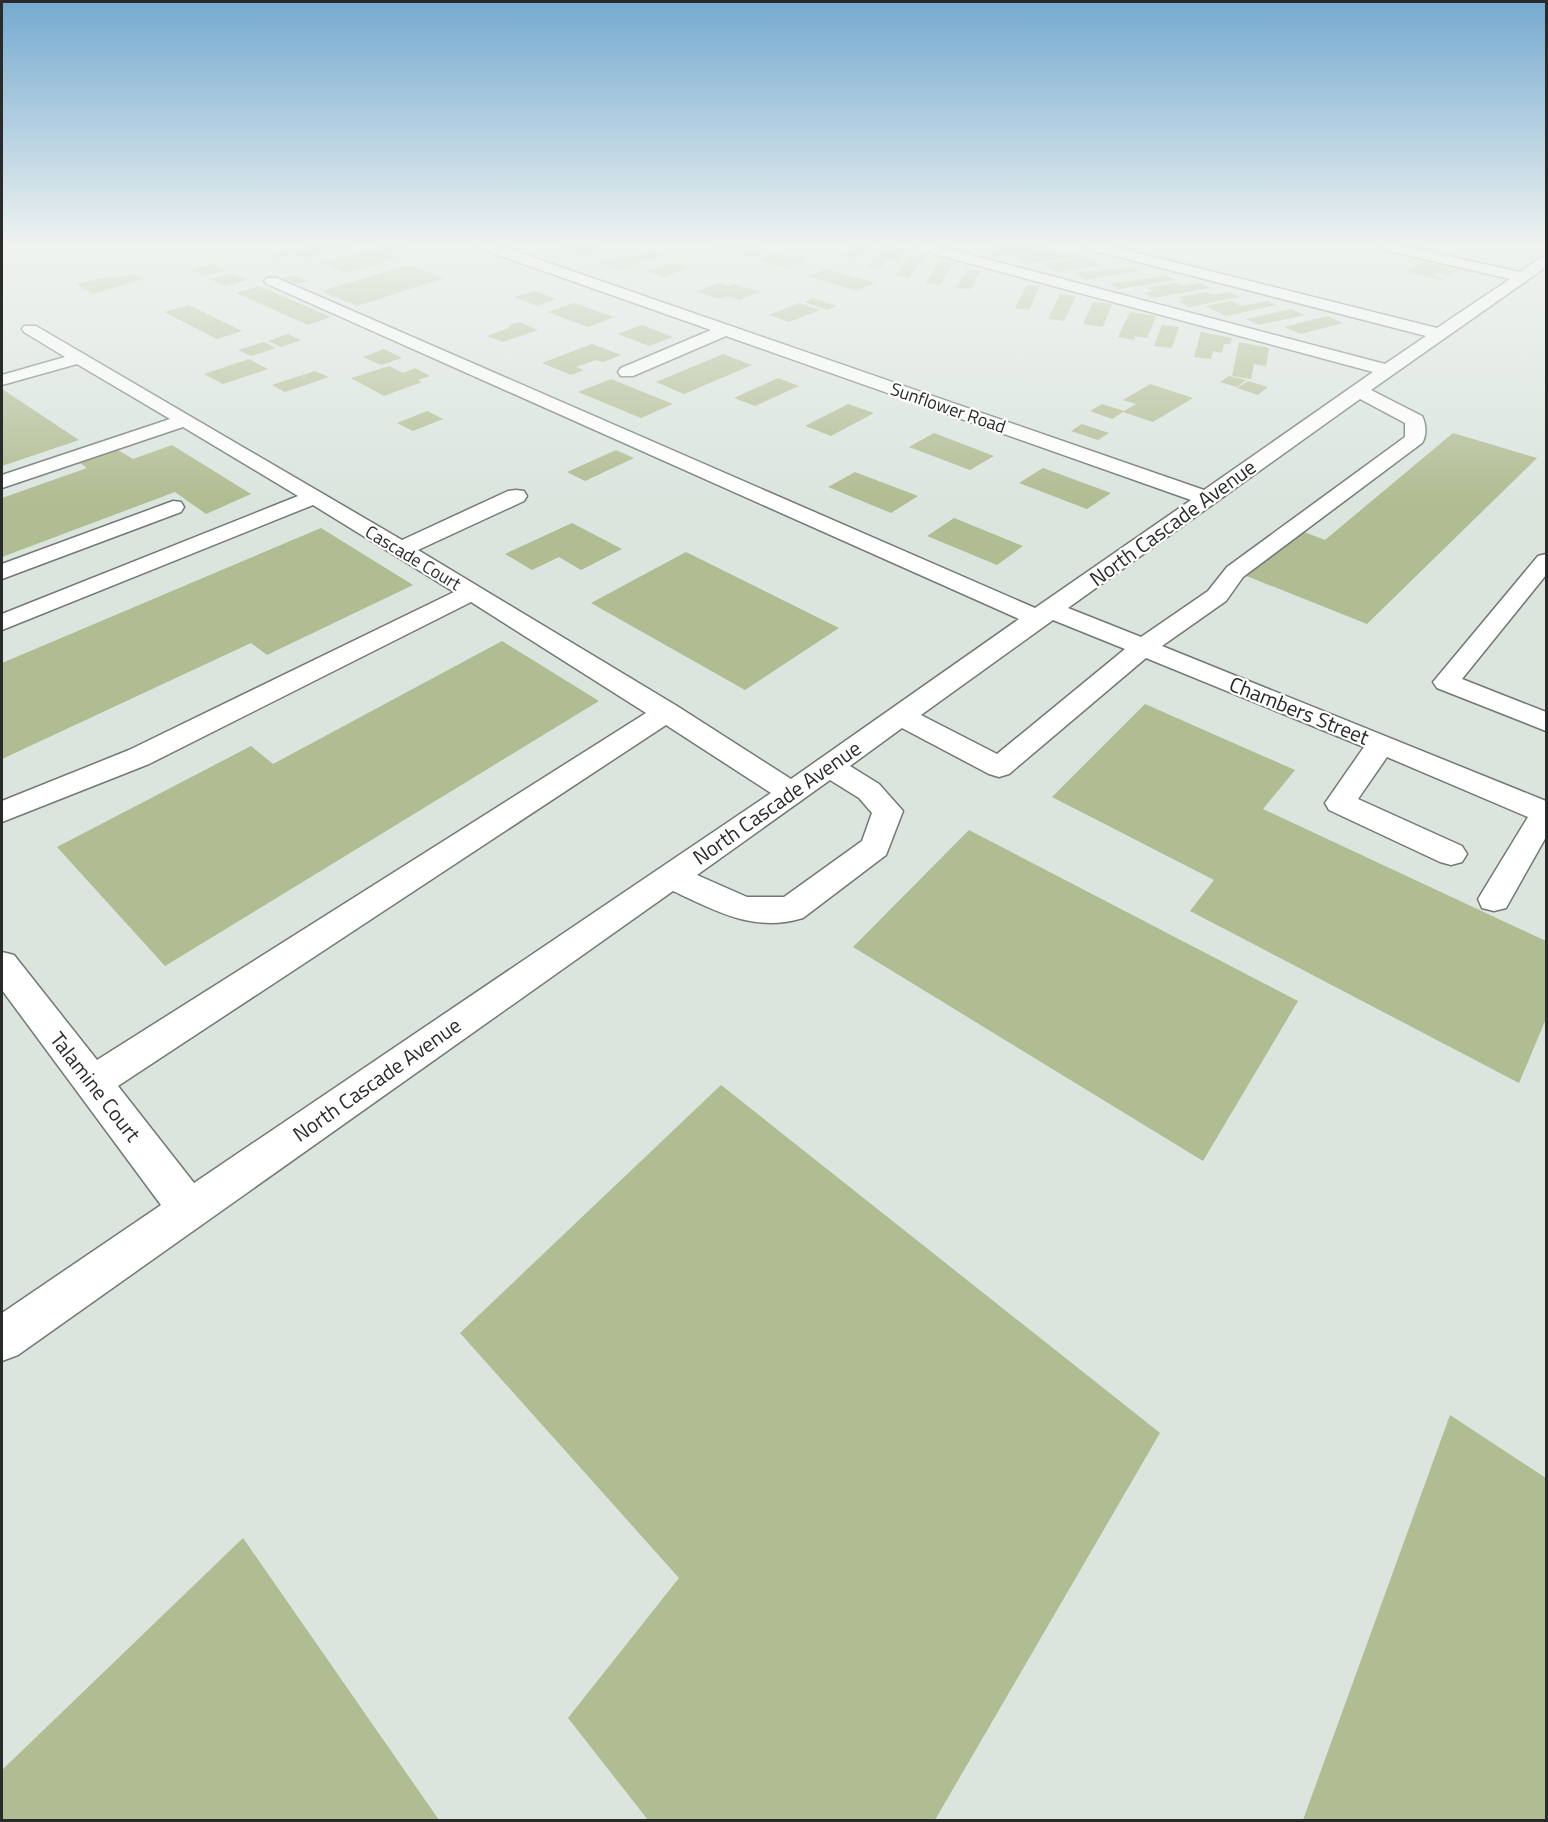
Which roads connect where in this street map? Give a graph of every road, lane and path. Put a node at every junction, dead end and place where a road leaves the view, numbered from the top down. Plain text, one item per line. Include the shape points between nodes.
1 (33, 331) edge
2 (388, 331) edge
3 (723, 331) edge
4 (728, 331) edge
5 (1241, 331) edge
6 (1427, 331) edge
7 (1443, 331) edge
8 (1439, 334) junction
9 (79, 358) junction
10 (1387, 370) junction
11 (627, 372) dead end
12 (2, 380) edge
13 (1359, 391) junction
14 (185, 420) junction
15 (2, 482) edge
16 (516, 496) dead end
17 (314, 498) junction
18 (1206, 498) junction
19 (173, 507) dead end
20 (400, 550) junction
21 (1546, 561) edge
22 (2, 572) edge
23 (471, 593) junction
24 (1045, 614) junction
25 (2, 623) edge
26 (1144, 647) junction
27 (667, 712) junction
28 (901, 716) junction
29 (1546, 722) edge
30 (1382, 744) junction
31 (830, 767) junction
32 (792, 794) junction
33 (2, 812) edge
34 (1546, 813) edge
35 (1451, 854) dead end
36 (671, 877) junction
37 (1494, 899) dead end
38 (2, 965) edge
39 (92, 1083) junction
40 (189, 1209) junction
41 (2, 1339) edge

1 - 9 street, Cascade Court
2 - 24 street, Chambers Street
3 - 11 street
4 - 18 street, Sunflower Road
5 - 10 street
6 - 8 street
7 - 8 street, North Cascade Avenue
8 - 10 street, North Cascade Avenue
9 - 12 street
9 - 14 street, Cascade Court
10 - 13 street, North Cascade Avenue
13 - 18 street, North Cascade Avenue
13 - 26 street via 1415,420 1415,439 1235,572 1217,596
14 - 15 street
14 - 17 street, Cascade Court
16 - 20 street
17 - 20 street, Cascade Court
17 - 25 street
18 - 24 street, North Cascade Avenue
19 - 22 street
20 - 23 street, Cascade Court
21 - 29 street via 1446,682
23 - 27 street, Cascade Court
23 - 33 street via 139,757
24 - 26 street, Chambers Street
24 - 28 street, North Cascade Avenue
26 - 28 street via 999,767
26 - 30 street, Chambers Street
27 - 32 street, Cascade Court
27 - 39 street
28 - 31 street, North Cascade Avenue
30 - 34 street, Chambers Street
30 - 35 street via 1340,803
31 - 32 street, North Cascade Avenue
31 - 36 street via 868,791 888,811 875,847 791,909 744,909
32 - 36 street, North Cascade Avenue
34 - 37 street
36 - 40 street, North Cascade Avenue
38 - 39 street, Talamine Court
39 - 40 street, Talamine Court
40 - 41 street, North Cascade Avenue

